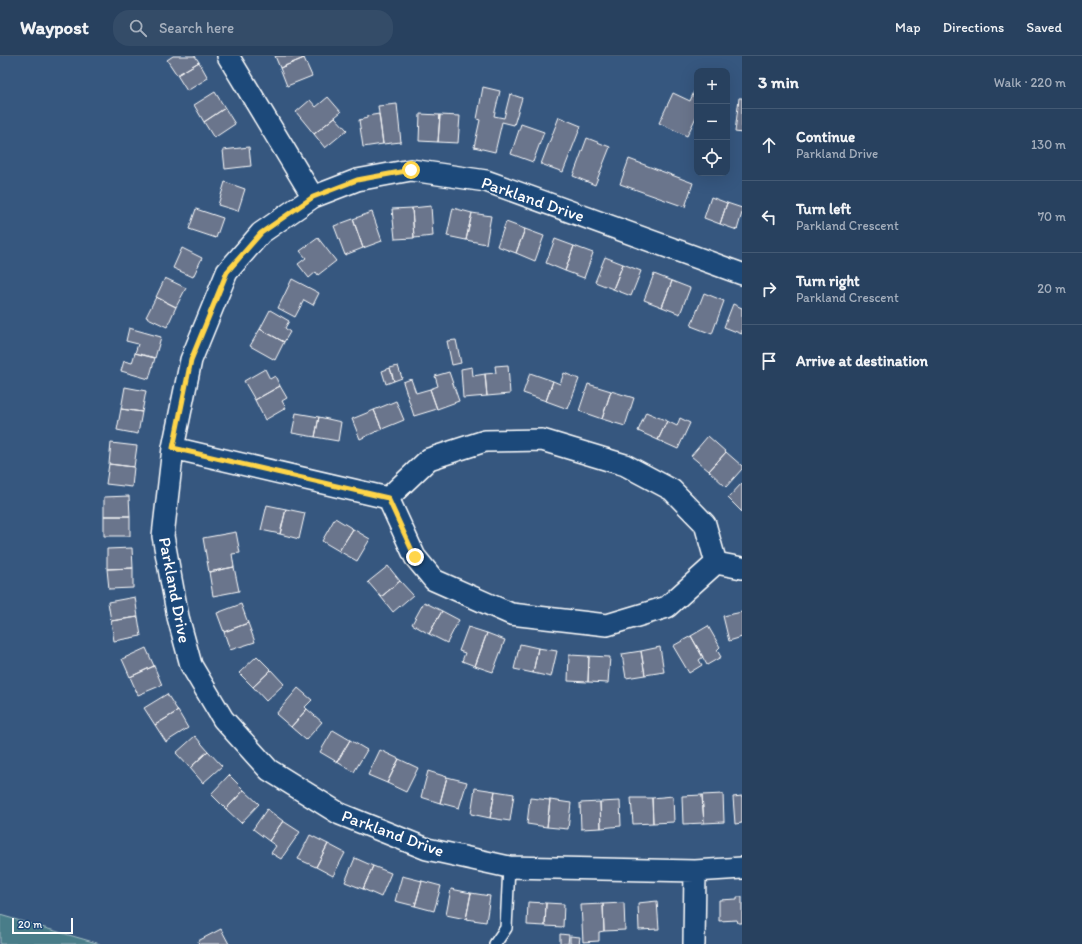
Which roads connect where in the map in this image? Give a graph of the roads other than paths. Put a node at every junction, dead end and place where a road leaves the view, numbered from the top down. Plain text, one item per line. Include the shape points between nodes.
1 (228, 56) edge
2 (313, 197) junction
3 (742, 274) edge
4 (173, 448) junction
5 (388, 498) junction
6 (716, 563) junction
7 (742, 568) edge
8 (509, 867) junction
9 (742, 868) edge
10 (695, 871) junction
11 (495, 944) edge
12 (694, 944) edge

1 - 2 street
2 - 3 street, Parkland Drive via 357,180 411,170 486,181
2 - 4 street, Parkland Drive via 261,233 227,272 191,360
4 - 5 street
4 - 8 street, Parkland Drive via 163,536 178,617 191,665 223,719 269,770 340,814 427,849
5 - 6 street via 429,459 485,441 542,440 625,465 672,490 705,524
5 - 6 street via 415,557 434,580 511,614 607,625 667,607
6 - 7 street
8 - 10 street, Parkland Drive
8 - 11 lane via 506,928
9 - 10 street, Parkland Drive
10 - 12 street

